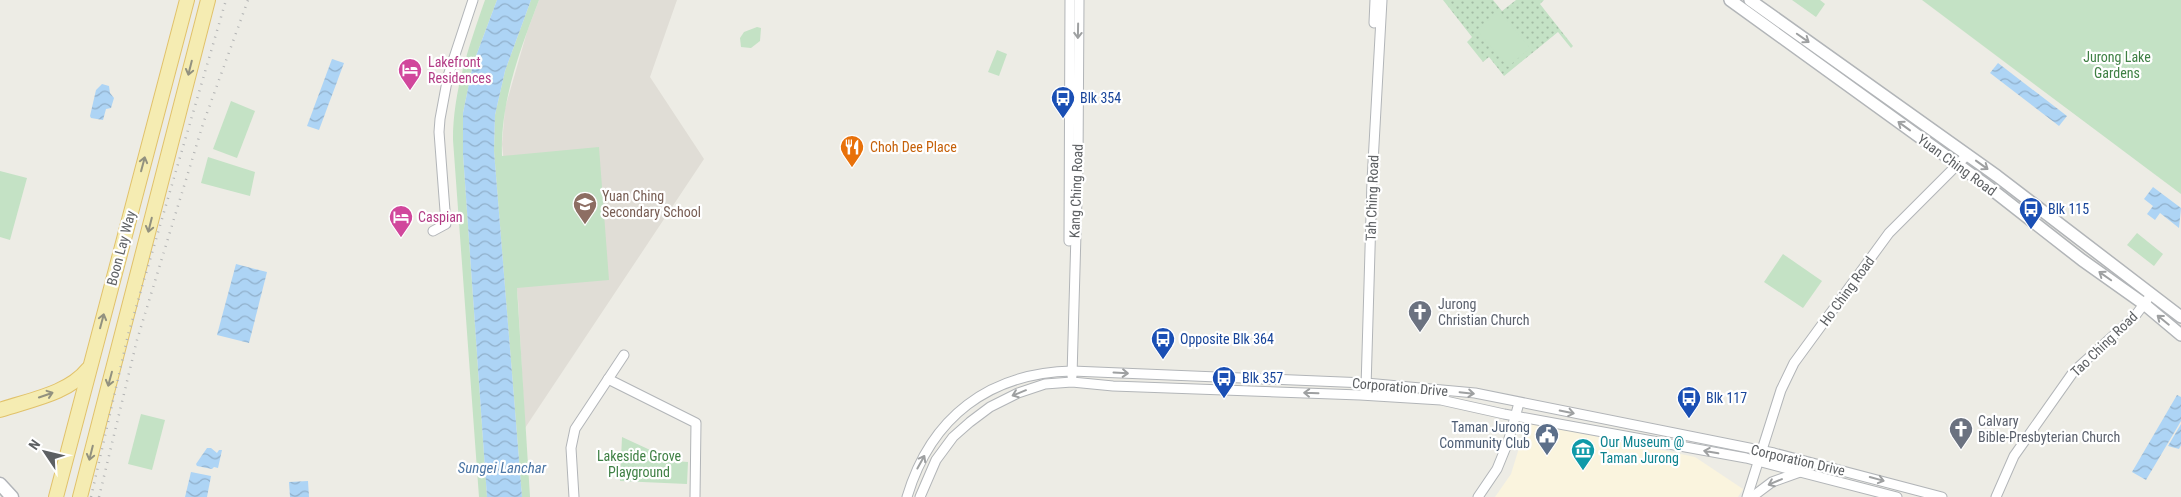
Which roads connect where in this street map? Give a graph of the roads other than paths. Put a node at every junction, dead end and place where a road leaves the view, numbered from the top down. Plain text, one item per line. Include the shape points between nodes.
1 (187, 0) edge
2 (208, 0) edge
3 (473, 0) edge
4 (1070, 0) edge
5 (1079, 0) edge
6 (1375, 0) edge
7 (1382, 0) edge
8 (1730, 0) edge
9 (1750, 0) edge
10 (1851, 72) junction
11 (1844, 82) junction
12 (1967, 155) junction
13 (1958, 164) junction
14 (1073, 190) junction
15 (433, 232) dead end
16 (2152, 294) junction
17 (2144, 304) junction
18 (2181, 317) edge
19 (2181, 335) edge
20 (624, 356) dead end
21 (89, 369) junction
22 (1069, 371) junction
23 (608, 379) junction
24 (1069, 382) junction
25 (1363, 383) junction
26 (1363, 395) junction
27 (1519, 403) junction
28 (0, 410) edge
29 (1516, 416) junction
30 (1761, 450) junction
31 (1758, 461) junction
32 (1801, 472) junction
33 (0, 484) edge
34 (12, 497) edge
35 (56, 497) edge
36 (80, 497) edge
37 (574, 497) edge
38 (694, 497) edge
39 (907, 497) edge
40 (920, 497) edge
41 (1478, 497) edge
42 (1747, 497) edge
43 (1752, 497) edge
44 (1897, 497) edge
45 (1942, 497) edge
46 (1996, 497) edge

21 -> 1 main road, Boon Lay Way
2 -> 36 main road, Boon Lay Way
3 - 15 street via 443,97 439,132 446,224
4 - 14 street, Kang Ching Road
5 -> 14 street, Kang Ching Road
6 - 25 street, Tah Ching Road via 1366,180
7 - 25 street, Tah Ching Road
8 - 11 street, Yuan Ching Road
9 -> 10 street, Yuan Ching Road
10 - 11 street
10 - 12 street, Yuan Ching Road
13 -> 11 street, Yuan Ching Road
12 - 13 street, Ho Ching Road
12 -> 16 street, Yuan Ching Road
17 -> 13 street, Yuan Ching Road
13 - 30 street, Ho Ching Road via 1889,233 1794,363 1781,390
14 - 22 street, Kang Ching Road
16 - 17 street, Tao Ching Road
16 - 18 street, Yuan Ching Road
19 -> 17 street, Yuan Ching Road
17 - 46 street, Tao Ching Road via 2074,371 2014,456
20 - 23 street
28 -> 21 main road via 70,386
21 - 35 main road, Boon Lay Way
22 - 24 street, Kang Ching Road
22 -> 25 street, Corporation Drive
39 -> 22 street, Corporation Drive via 912,478 925,454 958,411 980,395 1012,380 1043,372
23 - 37 street via 571,440
23 - 38 street via 696,423
26 -> 24 street, Corporation Drive
24 -> 40 street, Corporation Drive via 1045,384 1018,393 970,422 953,437 936,460
25 - 26 street, Tah Ching Road
25 -> 27 street, Corporation Drive via 1475,393
26 - 29 street, Corporation Drive via 1441,400
27 - 29 street
27 -> 30 street, Corporation Drive
31 -> 29 street, Corporation Drive
29 - 41 street via 1498,469
30 - 31 street, Ho Ching Road
30 -> 45 street, Corporation Drive
31 - 32 street, Corporation Drive
31 - 42 street, Ho Ching Road
32 -> 43 street via 1772,482
32 - 44 street, Corporation Drive
33 - 34 main road

